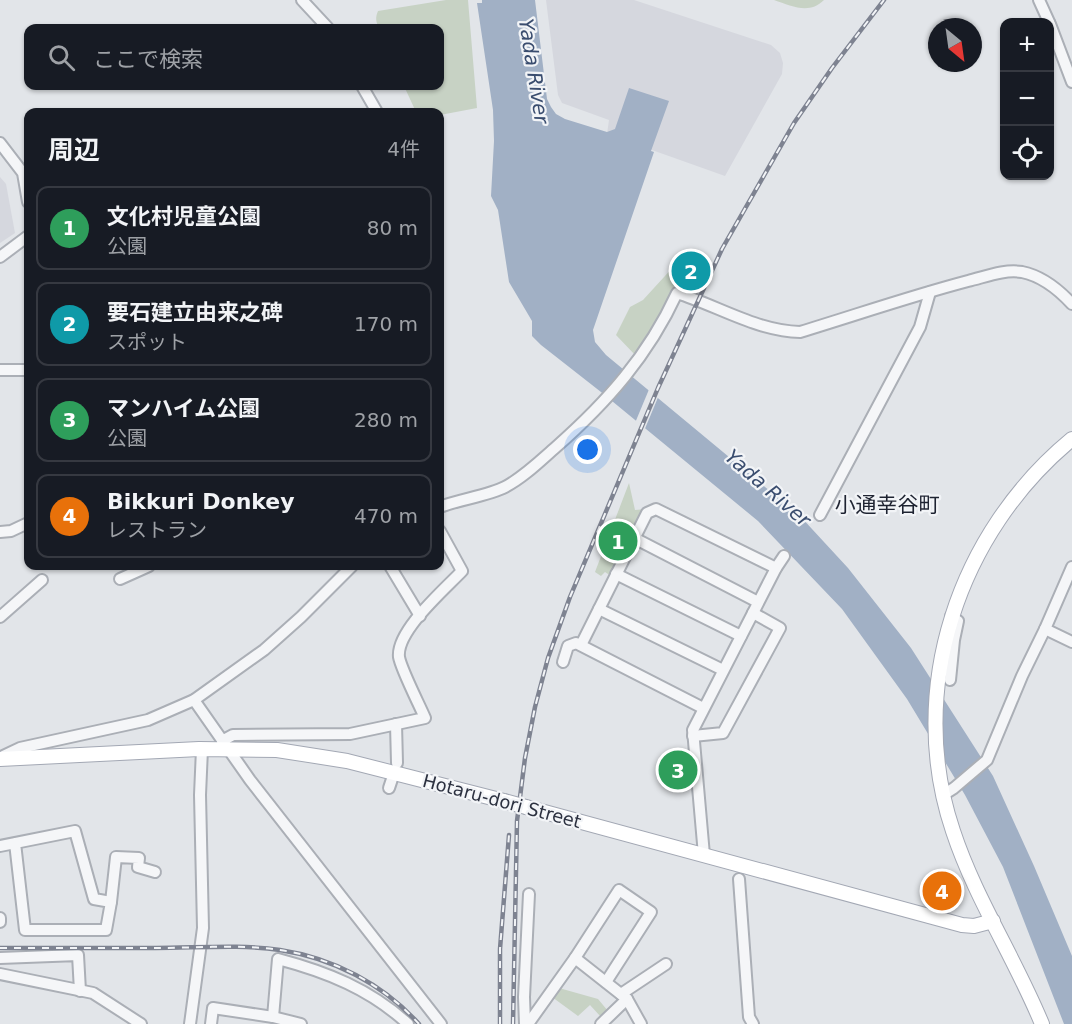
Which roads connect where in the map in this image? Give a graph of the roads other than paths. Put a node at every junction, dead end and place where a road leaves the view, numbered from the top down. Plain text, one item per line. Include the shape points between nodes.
1 (302, 0) edge
2 (1039, 0) edge
3 (1047, 18) edge
4 (324, 24) edge
5 (1054, 36) edge
6 (1072, 82) edge
7 (364, 90) edge
8 (375, 108) edge
9 (0, 143) edge
10 (24, 179) edge
11 (24, 239) edge
12 (0, 257) edge
13 (930, 292) junction
14 (1072, 304) edge
15 (0, 370) edge
16 (24, 370) edge
17 (1072, 439) edge
18 (444, 506) edge
19 (820, 515) dead end
20 (24, 525) edge
21 (0, 532) edge
22 (444, 538) edge
23 (634, 538) junction
24 (784, 556) dead end
25 (1072, 567) edge
26 (776, 568) junction
27 (140, 570) edge
28 (348, 570) edge
29 (392, 570) edge
30 (616, 574) junction
31 (120, 579) dead end
32 (42, 580) dead end
33 (758, 602) junction
34 (599, 609) junction
35 (753, 613) junction
36 (951, 615) junction
37 (420, 616) junction
38 (0, 617) edge
39 (1045, 629) junction
40 (741, 636) junction
41 (1072, 642) edge
42 (581, 645) junction
43 (563, 662) dead end
44 (723, 670) junction
45 (950, 680) dead end
46 (194, 700) junction
47 (703, 708) junction
48 (396, 724) junction
49 (693, 736) junction
50 (225, 745) junction
51 (202, 749) junction
52 (0, 758) edge
53 (398, 762) dead end
54 (948, 791) junction
55 (15, 843) junction
56 (0, 846) edge
57 (704, 855) junction
58 (155, 872) dead end
59 (739, 879) dead end
60 (529, 894) dead end
61 (111, 902) junction
62 (993, 921) junction
63 (0, 958) edge
64 (575, 958) junction
65 (666, 964) dead end
66 (0, 974) edge
67 (606, 982) junction
68 (80, 991) junction
69 (624, 997) junction
70 (273, 1017) junction
71 (141, 1024) edge
72 (189, 1024) edge
73 (211, 1024) edge
74 (301, 1024) edge
75 (408, 1024) edge
76 (441, 1024) edge
77 (526, 1024) edge
78 (601, 1024) edge
79 (641, 1024) edge
80 (753, 1024) edge
81 (1042, 1024) edge

1 - 4 street
2 - 3 street
5 - 6 street
7 - 8 street
9 - 10 street
11 - 12 street
13 - 14 street via 1022,272 1040,278
13 - 18 street via 800,332 760,325 678,293 646,351 580,426 503,488
13 - 19 street via 920,327
15 - 16 street
17 - 36 main road via 1032,476 999,518
20 - 21 street
22 - 37 street via 462,571
23 - 26 street via 647,513 656,509
23 - 30 street
23 - 33 street
24 - 26 street
25 - 39 street
26 - 33 street
27 - 31 street
28 - 46 street via 264,650
29 - 37 street
30 - 34 street
30 - 40 street
32 - 38 street
33 - 35 street
34 - 42 street
34 - 44 street
35 - 40 street
35 - 49 street via 780,628 723,732
36 - 45 street via 958,621
36 - 54 main road via 936,696 938,765
37 - 48 street via 400,644 399,658 425,718
39 - 41 street
39 - 54 street via 987,760
40 - 44 street
42 - 43 street via 568,646
42 - 47 street
44 - 47 street
46 - 50 street
46 - 52 street via 148,720 20,748
47 - 49 street via 694,724
48 - 50 street via 350,734 233,735
48 - 53 street
49 - 57 street
50 - 51 main road, Hotaru-dori Street
50 - 57 main road, Hotaru-dori Street, bridge via 347,761
50 - 76 street
51 - 52 main road, Hotaru-dori Street
51 - 72 street via 203,928
54 - 62 main road via 959,848
55 - 56 street
55 - 61 street via 75,831 94,899
55 - 61 street via 25,930 106,930
57 - 62 main road, Hotaru-dori Street via 962,925
58 - 61 street via 138,867 139,858 116,857
59 - 80 street via 749,1017
60 - 77 street
62 - 81 main road
63 - 68 street via 78,955
64 - 67 street
64 - 67 street via 619,890 651,912
64 - 77 street
65 - 69 street
66 - 68 street
67 - 69 street
68 - 71 street via 93,993
69 - 78 street
69 - 79 street
70 - 73 street via 213,1008
70 - 74 street
70 - 75 street via 278,959 354,984

